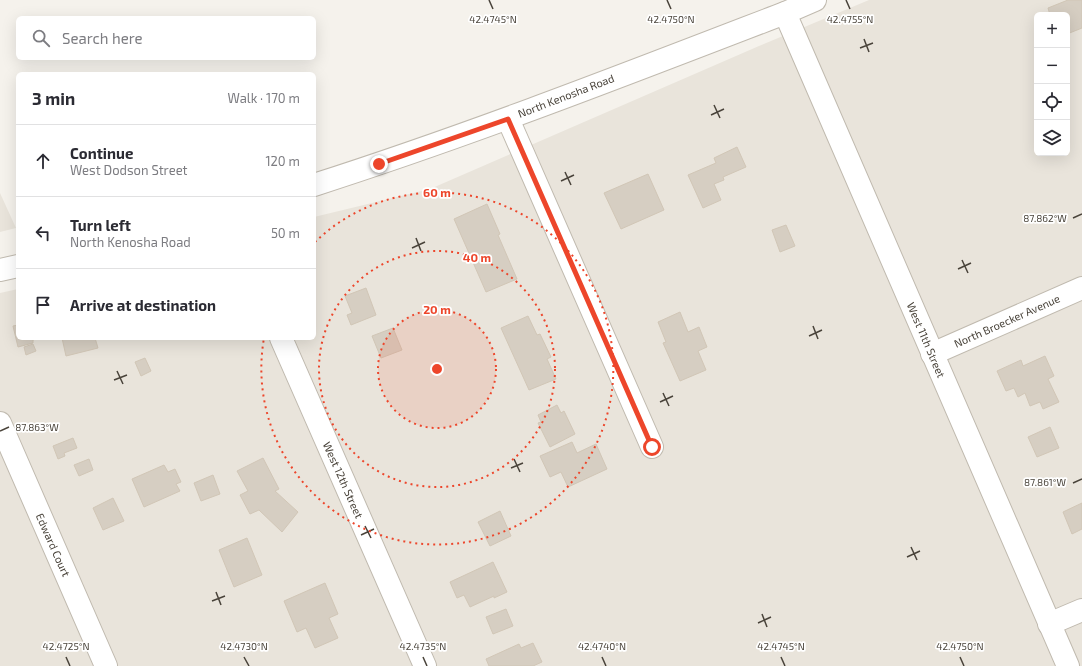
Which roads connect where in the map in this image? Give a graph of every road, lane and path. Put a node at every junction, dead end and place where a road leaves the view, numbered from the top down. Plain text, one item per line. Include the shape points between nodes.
1 (816, 0) edge
2 (785, 13) junction
3 (508, 119) junction
4 (316, 184) edge
5 (16, 266) edge
6 (0, 270) edge
7 (1082, 288) edge
8 (282, 340) edge
9 (932, 354) junction
10 (0, 423) edge
11 (652, 447) dead end
12 (1082, 610) edge
13 (1049, 624) junction
14 (106, 666) edge
15 (425, 666) edge
16 (1068, 666) edge

1 - 2 street, North Kenosha Road
2 - 3 street, North Kenosha Road
2 - 9 street, West 11th Street
3 - 4 street, North Kenosha Road
3 - 11 street
5 - 6 street
7 - 9 street, North Broecker Avenue
8 - 15 street, West 12th Street
9 - 13 street, West 11th Street
10 - 14 street, Edward Court
12 - 13 street
13 - 16 street, West 11th Street

